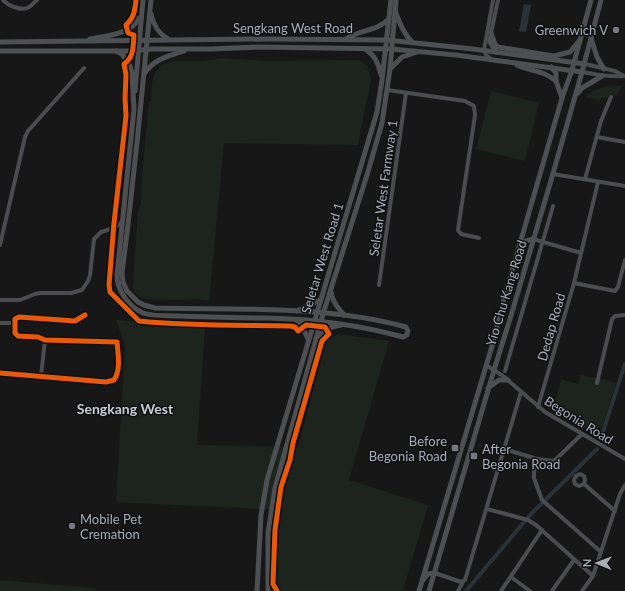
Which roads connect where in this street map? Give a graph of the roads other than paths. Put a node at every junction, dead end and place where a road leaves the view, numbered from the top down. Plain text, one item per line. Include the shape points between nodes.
1 (3, 0) edge
2 (37, 0) edge
3 (150, 0) edge
4 (391, 0) edge
5 (396, 0) edge
6 (494, 0) edge
7 (498, 0) edge
8 (591, 0) edge
9 (601, 0) edge
10 (142, 1) edge
11 (150, 7) junction
12 (395, 10) junction
13 (141, 12) junction
14 (493, 12) junction
15 (389, 19) junction
16 (491, 33) junction
17 (591, 37) junction
18 (346, 39) junction
19 (146, 40) junction
20 (169, 40) junction
21 (389, 40) junction
22 (580, 40) junction
23 (75, 41) junction
24 (140, 41) junction
25 (0, 42) edge
26 (412, 42) junction
27 (364, 48) junction
28 (189, 49) junction
29 (388, 49) junction
30 (139, 50) junction
31 (146, 50) junction
32 (484, 50) junction
33 (0, 51) edge
34 (116, 51) junction
35 (419, 52) junction
36 (496, 52) junction
37 (553, 56) junction
38 (544, 59) junction
39 (495, 60) junction
40 (574, 62) junction
41 (514, 63) junction
42 (584, 64) junction
43 (551, 67) junction
44 (84, 68) dead end
45 (390, 69) junction
46 (604, 69) junction
47 (572, 70) junction
48 (582, 72) junction
49 (144, 74) junction
50 (602, 76) junction
51 (625, 76) edge
52 (382, 77) junction
53 (556, 81) junction
54 (389, 90) junction
55 (406, 93) junction
56 (576, 95) junction
57 (611, 97) dead end
58 (562, 98) junction
59 (134, 109) junction
60 (597, 137) junction
61 (625, 142) edge
62 (553, 174) junction
63 (585, 179) junction
64 (598, 182) junction
65 (625, 186) edge
66 (553, 206) dead end
67 (122, 223) junction
68 (128, 225) junction
69 (525, 226) junction
70 (108, 230) junction
71 (121, 231) junction
72 (479, 238) dead end
73 (533, 239) junction
74 (542, 242) junction
75 (0, 245) edge
76 (520, 247) junction
77 (581, 253) junction
78 (625, 260) edge
79 (574, 283) junction
80 (379, 285) dead end
81 (331, 288) junction
82 (0, 300) edge
83 (320, 300) junction
84 (296, 312) junction
85 (316, 313) junction
86 (323, 314) junction
87 (344, 315) junction
88 (625, 315) edge
89 (85, 316) dead end
90 (295, 320) junction
91 (314, 320) junction
92 (321, 321) junction
93 (0, 323) edge
94 (15, 323) junction
95 (344, 324) junction
96 (316, 338) junction
97 (308, 339) junction
98 (45, 340) junction
99 (486, 365) junction
100 (494, 370) junction
101 (505, 371) dead end
102 (0, 373) edge
103 (41, 376) junction
104 (508, 380) junction
105 (597, 383) dead end
106 (488, 388) junction
107 (521, 392) junction
108 (538, 407) junction
109 (582, 434) junction
110 (504, 449) junction
111 (537, 459) junction
112 (625, 460) edge
113 (584, 484) dead end
114 (625, 485) edge
115 (487, 509) junction
116 (615, 511) junction
117 (542, 530) junction
118 (601, 552) junction
119 (428, 559) junction
120 (574, 560) junction
121 (435, 572) junction
122 (593, 576) junction
123 (511, 577) junction
124 (421, 582) junction
125 (463, 582) junction
126 (257, 589) edge
127 (268, 589) edge
128 (419, 591) edge
129 (429, 591) edge
130 (458, 591) edge
131 (501, 591) edge
132 (530, 591) edge
133 (552, 591) edge
134 (582, 591) edge

1 - 2 street via 24,9
3 - 11 main road
4 - 15 main road
5 - 12 main road
6 - 14 street
7 - 14 street
8 - 22 main road, Yio Chu Kang Road
9 - 17 main road, Yio Chu Kang Road
10 - 13 main road
11 - 19 main road
11 - 20 main road via 154,23 162,36
12 - 21 main road
12 - 26 main road via 403,32
13 - 23 main road via 137,23 127,30
13 - 24 main road
14 - 16 street
14 - 32 street
15 - 18 main road via 383,25
15 - 21 main road
16 - 36 main road via 490,42
16 - 37 main road via 498,47
17 - 42 main road, Yio Chu Kang Road
17 - 46 main road
18 - 20 main road, Sengkang West Road
18 - 21 main road, Sengkang West Road
19 - 20 main road, Sengkang West Road
19 - 24 main road, Sengkang West Road
19 - 31 main road
21 - 26 main road, Sengkang West Road
21 - 29 main road
22 - 37 main road via 570,52
22 - 40 main road, Yio Chu Kang Road
23 - 24 main road, Sengkang West Road
23 - 25 main road, Sengkang West Road
24 - 30 main road
26 - 32 main road, Sengkang West Road
27 - 28 main road, Sengkang West Road
27 - 29 main road, Sengkang West Road
27 - 52 main road via 376,59
28 - 31 main road, Sengkang West Road
28 - 49 main road via 157,60
29 - 35 main road, Sengkang West Road
29 - 45 main road, Seletar West Road 1
29 - 52 main road, Seletar West Road 1
30 - 31 main road, Sengkang West Road
30 - 34 main road, Sengkang West Road
30 - 59 main road
31 - 49 main road
32 - 36 main road, Sengkang West Road
32 - 39 street via 487,56
33 - 34 main road, Sengkang West Road
34 - 59 main road via 122,54 130,66
35 - 39 main road, Sengkang West Road
35 - 45 main road via 402,57
36 - 38 main road, Sengkang West Road
37 - 38 main road
38 - 40 main road, Sengkang West Road
39 - 41 main road, Sengkang West Road
40 - 42 main road, Sengkang West Road
40 - 47 main road, Yio Chu Kang Road
41 - 43 main road, Sengkang West Road
41 - 53 main road
42 - 46 street
42 - 48 main road, Yio Chu Kang Road
43 - 47 main road, Sengkang West Road
43 - 53 main road via 556,73
44 - 75 street via 24,137
45 - 54 main road, Seletar West Road 1
46 - 51 street
47 - 48 main road, Sengkang West Road
47 - 58 main road, Yio Chu Kang Road
48 - 50 street
48 - 56 main road, Yio Chu Kang Road
49 - 68 main road
50 - 51 street
50 - 56 main road via 582,88
52 - 83 main road, Seletar West Road 1 via 376,112
53 - 58 main road
54 - 55 street
54 - 81 main road, Seletar West Road 1 via 367,175
55 - 72 street via 465,101 474,106 475,115 458,230 462,234
55 - 80 street, Seletar West Farmway 1
56 - 62 main road, Yio Chu Kang Road
57 - 60 street
58 - 69 main road, Yio Chu Kang Road
59 - 67 main road
60 - 61 street
60 - 63 street
62 - 63 street
62 - 73 main road, Yio Chu Kang Road
63 - 64 street
64 - 65 street
64 - 77 street, Dedap Road
66 - 74 street, Yio Chu Kang Road
67 - 70 street
67 - 71 main road
68 - 71 street via 125,231
68 - 84 main road via 123,282 127,291 138,302 155,308
69 - 73 main road
69 - 76 main road, Yio Chu Kang Road
70 - 71 street
70 - 82 street via 101,232 94,239 90,275 82,290 71,293 40,293 20,300
71 - 90 main road via 117,279 125,298 138,310 148,314
73 - 74 street
73 - 76 main road
73 - 100 main road, Yio Chu Kang Road
74 - 77 street
74 - 101 street, Yio Chu Kang Road
76 - 99 main road, Yio Chu Kang Road
77 - 79 street, Dedap Road
78 - 79 street via 615,291
79 - 108 street, Dedap Road
81 - 86 main road, Seletar West Road 1
81 - 87 main road via 332,298
83 - 84 main road
83 - 85 main road, Seletar West Road 1
84 - 85 main road
85 - 86 main road
85 - 91 main road, Seletar West Road 1
86 - 87 main road
86 - 92 main road, Seletar West Road 1
87 - 95 main road via 382,321 406,327 408,331 403,337
88 - 105 street via 612,319
89 - 94 street via 75,321 19,317
90 - 91 main road
90 - 97 main road via 301,324
91 - 92 main road
91 - 97 main road, Seletar West Road 1
92 - 95 main road
92 - 96 main road, Seletar West Road 1
93 - 94 street
94 - 98 street via 18,336
95 - 96 main road via 332,327
96 - 127 main road, Seletar West Road 1 via 275,488 268,533
97 - 126 main road, Seletar West Road 1 via 267,480 262,509
98 - 103 street
98 - 103 street via 117,342 117,374 111,382
99 - 100 street, Begonia Road
99 - 119 main road, Yio Chu Kang Road
100 - 104 street, Begonia Road
100 - 106 main road, Yio Chu Kang Road
102 - 103 street
104 - 106 main road via 499,380
104 - 107 street, Begonia Road
106 - 121 main road, Yio Chu Kang Road
107 - 108 street, Begonia Road
107 - 110 street
108 - 109 street, Begonia Road
109 - 111 street via 556,460 552,462
109 - 112 street, Begonia Road
110 - 111 street
110 - 115 street
111 - 118 street via 534,478 544,501
113 - 116 street
114 - 116 street
115 - 117 street via 526,519
115 - 125 street
116 - 118 street
117 - 120 street
117 - 123 street
118 - 122 street
119 - 121 main road via 431,569
119 - 124 main road, Yio Chu Kang Road
120 - 122 street
120 - 133 street
121 - 124 main road via 428,574
121 - 125 street
121 - 129 main road, Yio Chu Kang Road
122 - 134 street
123 - 131 street
123 - 132 street
124 - 128 main road, Yio Chu Kang Road
125 - 130 street

